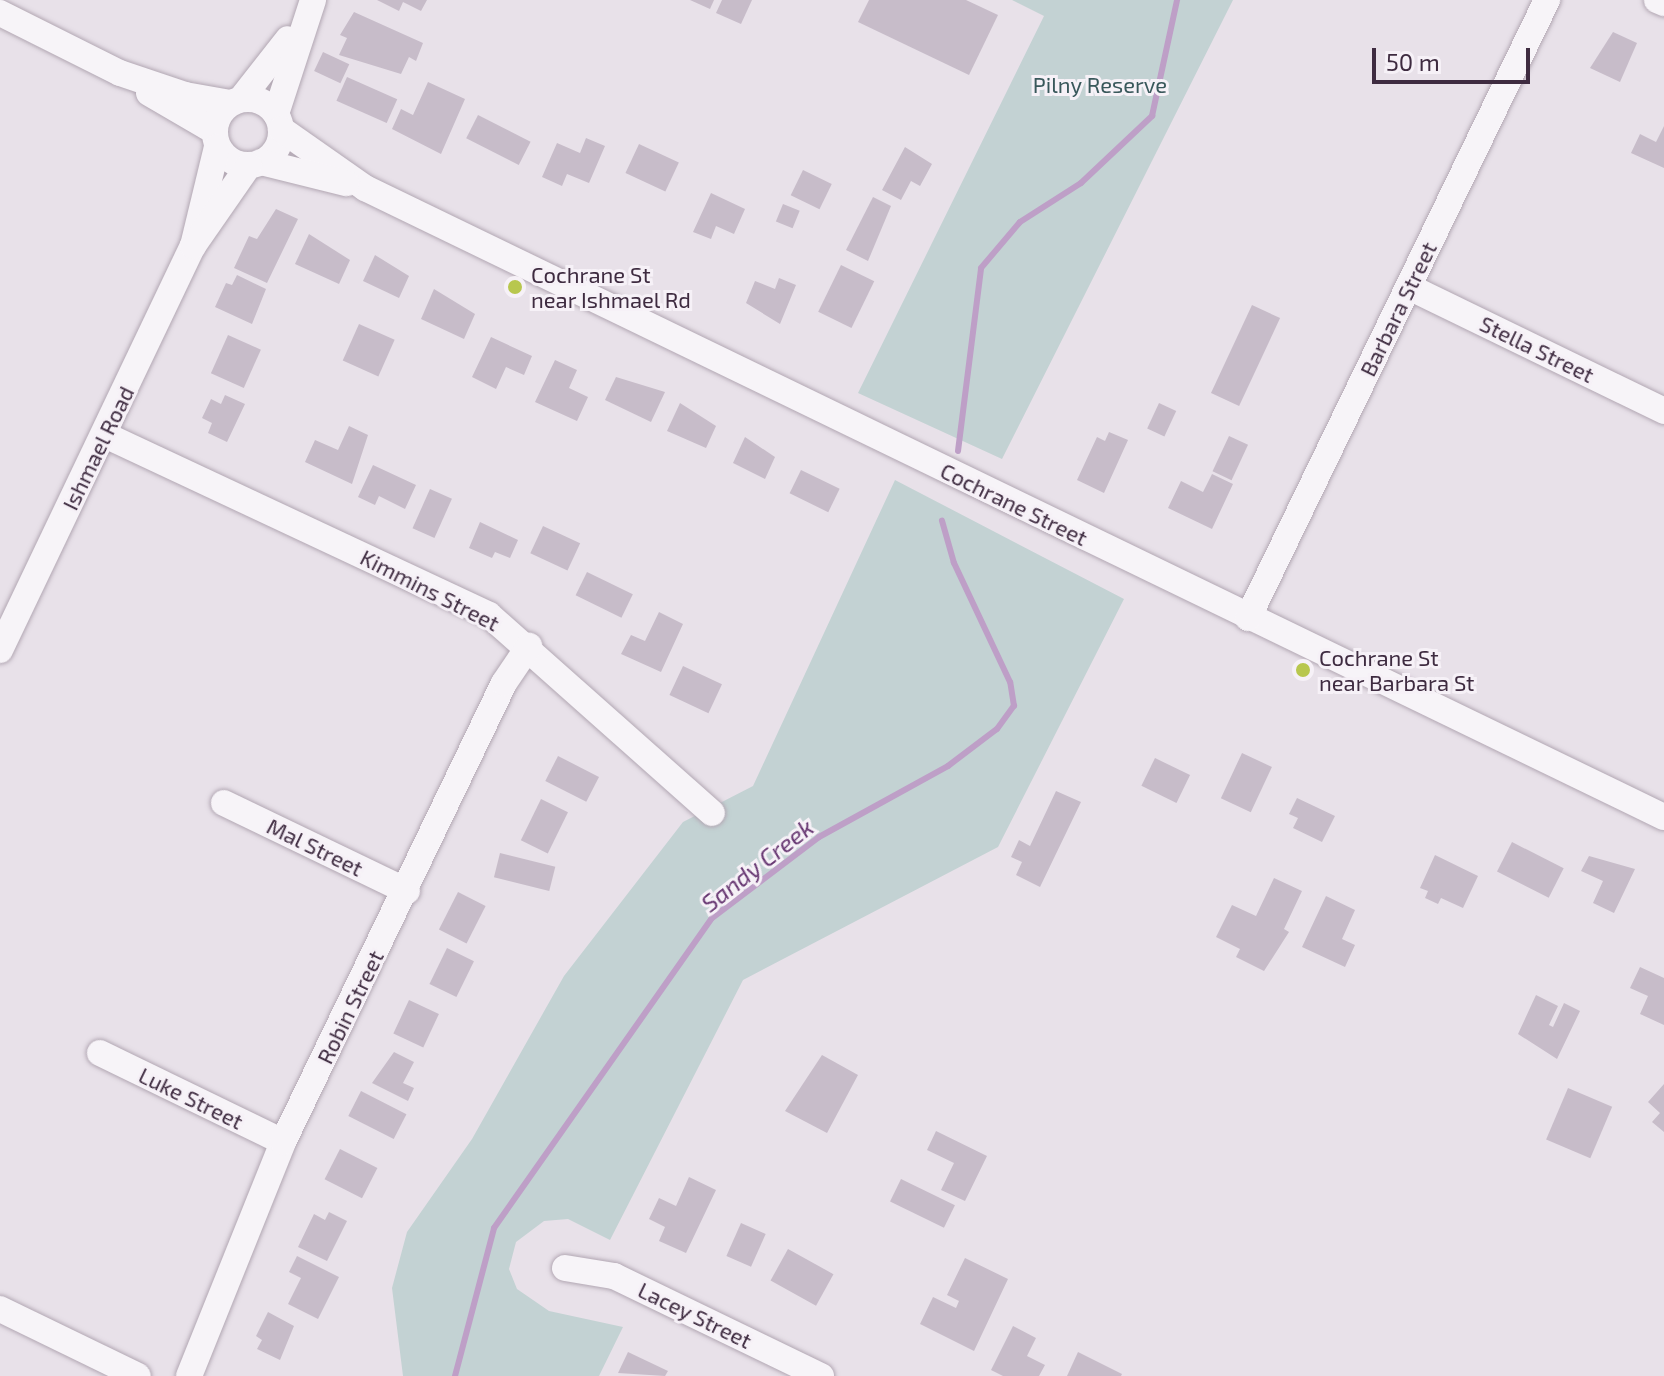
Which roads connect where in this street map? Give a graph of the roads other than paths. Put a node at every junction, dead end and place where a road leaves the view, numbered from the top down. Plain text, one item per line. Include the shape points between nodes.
1 (1547, 0) edge
2 (1657, 0) edge
3 (1664, 3) edge
4 (310, 5) edge
5 (0, 13) edge
6 (120, 73) junction
7 (235, 101) junction
8 (278, 122) junction
9 (216, 139) junction
10 (255, 164) junction
11 (365, 188) junction
12 (193, 246) junction
13 (1409, 287) junction
14 (1664, 411) edge
15 (105, 435) junction
16 (1248, 618) junction
17 (529, 646) junction
18 (0, 650) edge
19 (224, 803) dead end
20 (712, 813) dead end
21 (1664, 817) edge
22 (407, 891) junction
23 (100, 1053) dead end
24 (283, 1142) junction
25 (565, 1268) dead end
26 (0, 1309) edge
27 (138, 1376) edge
28 (189, 1376) edge
29 (821, 1376) edge

1 - 13 street, Barbara Street
2 - 3 street
4 - 7 street via 256,86
4 - 8 street
5 - 6 street
6 - 7 street via 185,95
6 - 9 street
7 - 8 street via 261,101
7 - 9 street
8 - 10 street via 275,152
8 - 11 street, Cochrane Street
9 - 10 street via 231,161
9 - 12 street, Ishmael Road
10 - 11 street, Cochrane Street
10 - 12 street, Ishmael Road
11 - 16 street, Cochrane Street
12 - 15 street, Ishmael Road
13 - 14 street, Stella Street
13 - 16 street, Barbara Street
15 - 17 street, Kimmins Street via 489,615
15 - 18 street, Ishmael Road
16 - 21 street, Cochrane Street
17 - 20 street, Kimmins Street
17 - 22 street, Robin Street via 504,683
19 - 22 street, Mal Street
22 - 24 street, Robin Street
23 - 24 street, Luke Street
24 - 28 street, Robin Street
25 - 29 street, Lacey Street via 614,1276
26 - 27 street

